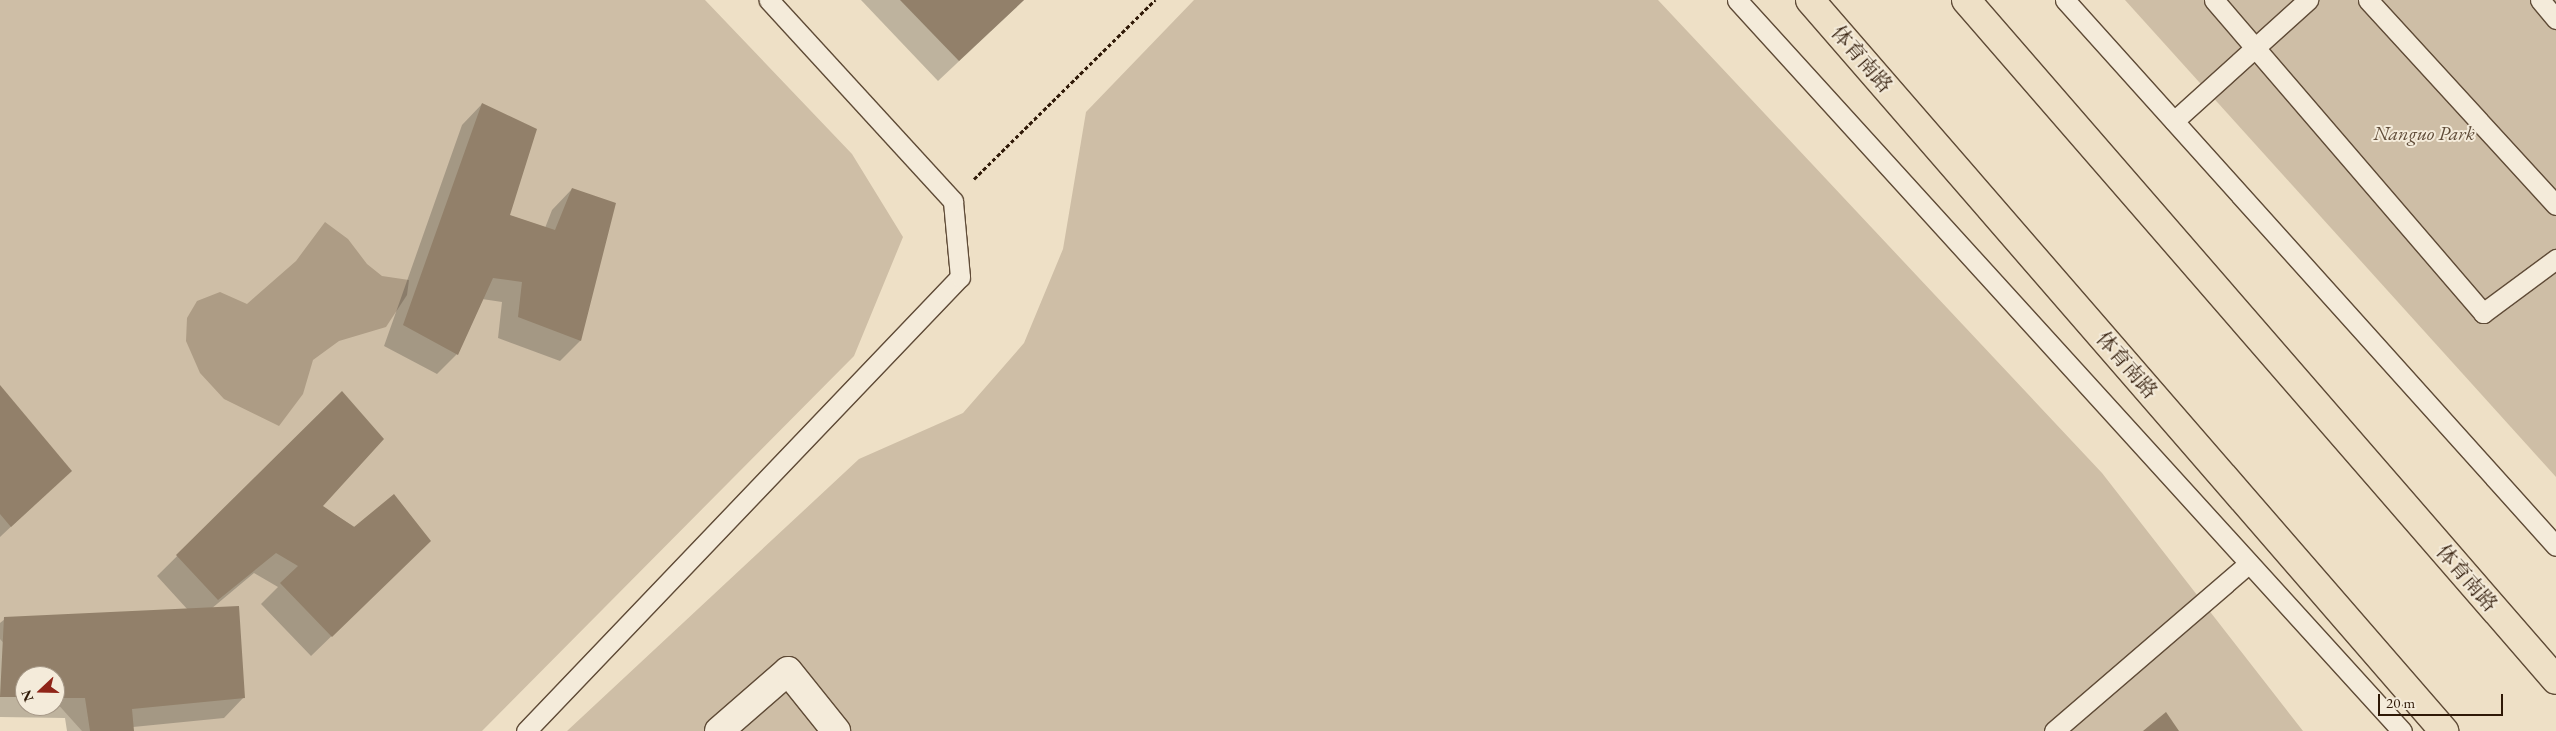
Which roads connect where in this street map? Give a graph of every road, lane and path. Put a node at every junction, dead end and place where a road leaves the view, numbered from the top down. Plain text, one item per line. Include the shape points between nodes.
1 (769, 0) edge
2 (1155, 0) edge
3 (1736, 0) edge
4 (1810, 0) edge
5 (1966, 0) edge
6 (2066, 0) edge
7 (2214, 0) edge
8 (2308, 0) edge
9 (2368, 0) edge
10 (2540, 0) edge
11 (2556, 19) edge
12 (2258, 48) junction
13 (2174, 121) junction
14 (953, 201) junction
15 (2556, 205) edge
16 (2556, 259) edge
17 (2556, 546) edge
18 (2249, 563) junction
19 (2556, 680) edge
20 (526, 731) edge
21 (720, 731) edge
22 (836, 731) edge
23 (2054, 731) edge
24 (2402, 731) edge
25 (2444, 731) edge

1 - 14 lane
2 - 14 path
3 - 18 lane
4 - 25 main road, 体育南路
5 - 19 main road, 体育南路
6 - 13 lane
7 - 12 lane
8 - 12 lane
9 - 15 lane
10 - 11 lane
12 - 13 lane
12 - 16 lane via 2483,313
13 - 17 lane
14 - 20 lane via 960,277
18 - 23 lane
18 - 24 lane
21 - 22 street via 788,672

